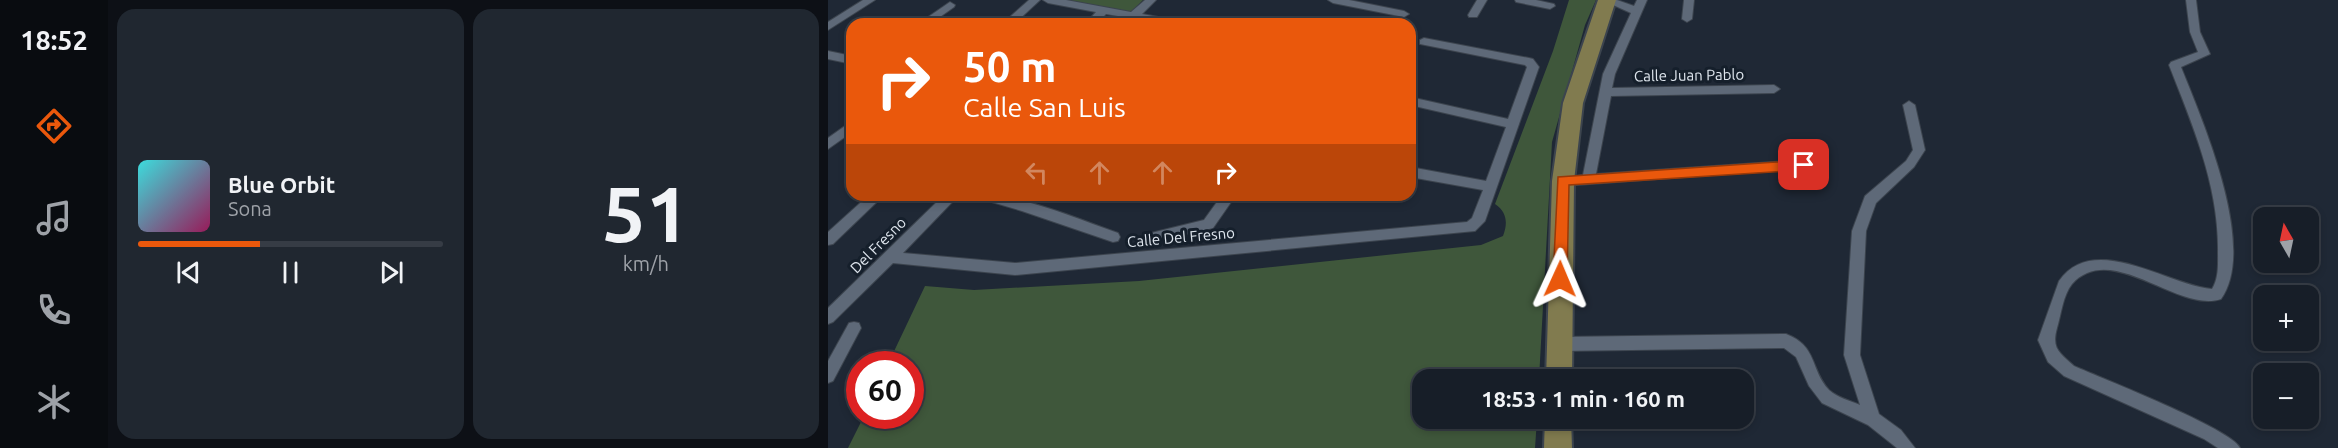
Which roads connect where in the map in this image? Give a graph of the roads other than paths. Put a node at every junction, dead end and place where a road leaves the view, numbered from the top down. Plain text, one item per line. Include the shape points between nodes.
1 (870, 0) edge
2 (1035, 0) edge
3 (1048, 0) edge
4 (1151, 0) edge
5 (1333, 0) edge
6 (1482, 0) edge
7 (1520, 0) edge
8 (1607, 0) edge
9 (1689, 0) edge
10 (2191, 0) edge
11 (950, 5) dead end
12 (1639, 5) edge
13 (1550, 6) dead end
14 (1104, 10) junction
15 (1404, 14) dead end
16 (1133, 15) junction
17 (1473, 15) dead end
18 (932, 18) edge
19 (1014, 18) edge
20 (1096, 18) edge
21 (1130, 18) edge
22 (1149, 18) edge
23 (1687, 19) dead end
24 (828, 27) edge
25 (1424, 42) dead end
26 (828, 55) edge
27 (846, 59) edge
28 (1584, 70) junction
29 (1609, 74) junction
30 (1774, 89) dead end
31 (1605, 92) junction
32 (1416, 102) edge
33 (1909, 105) dead end
34 (1513, 124) junction
35 (846, 130) edge
36 (828, 145) edge
37 (1804, 165) dead end
38 (1416, 173) edge
39 (1589, 179) junction
40 (1563, 181) junction
41 (1489, 186) junction
42 (870, 201) edge
43 (945, 201) edge
44 (1004, 201) edge
45 (1225, 201) edge
46 (1113, 237) dead end
47 (1152, 238) dead end
48 (828, 240) edge
49 (890, 257) junction
50 (828, 318) edge
51 (854, 328) dead end
52 (1559, 344) junction
53 (1559, 369) edge
54 (828, 376) edge
55 (1872, 419) junction
56 (1558, 429) edge
57 (1558, 448) edge
58 (1907, 448) edge
59 (2232, 448) edge

1 - 24 street
2 - 19 street
3 - 14 street
4 - 16 street
5 - 15 street
6 - 17 street
7 - 13 street
8 - 12 street
8 - 28 main road
9 - 23 street
10 - 59 street via 2195,32 2204,54 2175,65 2208,145 2222,195 2227,237 2224,285 2216,295 2190,292 2126,267 2097,266 2075,273 2066,281 2046,340 2053,357 2069,371 2210,434
11 - 18 street
12 - 29 street
14 - 16 street
14 - 20 street
16 - 21 street
16 - 22 street
25 - 34 street via 1532,64
26 - 27 street
28 - 29 street
28 - 40 main road via 1573,103
29 - 31 street
30 - 31 street, Calle Juan Pablo
31 - 39 street
32 - 34 street
33 - 55 street via 1919,150 1910,164 1870,200 1859,231 1852,355
34 - 41 street
35 - 36 street
37 - 39 street
38 - 41 street
39 - 40 street
40 - 52 main road
41 - 49 street, Calle Del Fresno via 1475,225 1015,269
42 - 48 street
43 - 49 street, Del Fresno
44 - 46 street
45 - 47 street via 1208,224
49 - 50 street, Del Fresno
51 - 54 street
52 - 53 main road
52 - 55 street via 1786,341 1804,352 1824,396
55 - 58 street
56 - 57 main road

